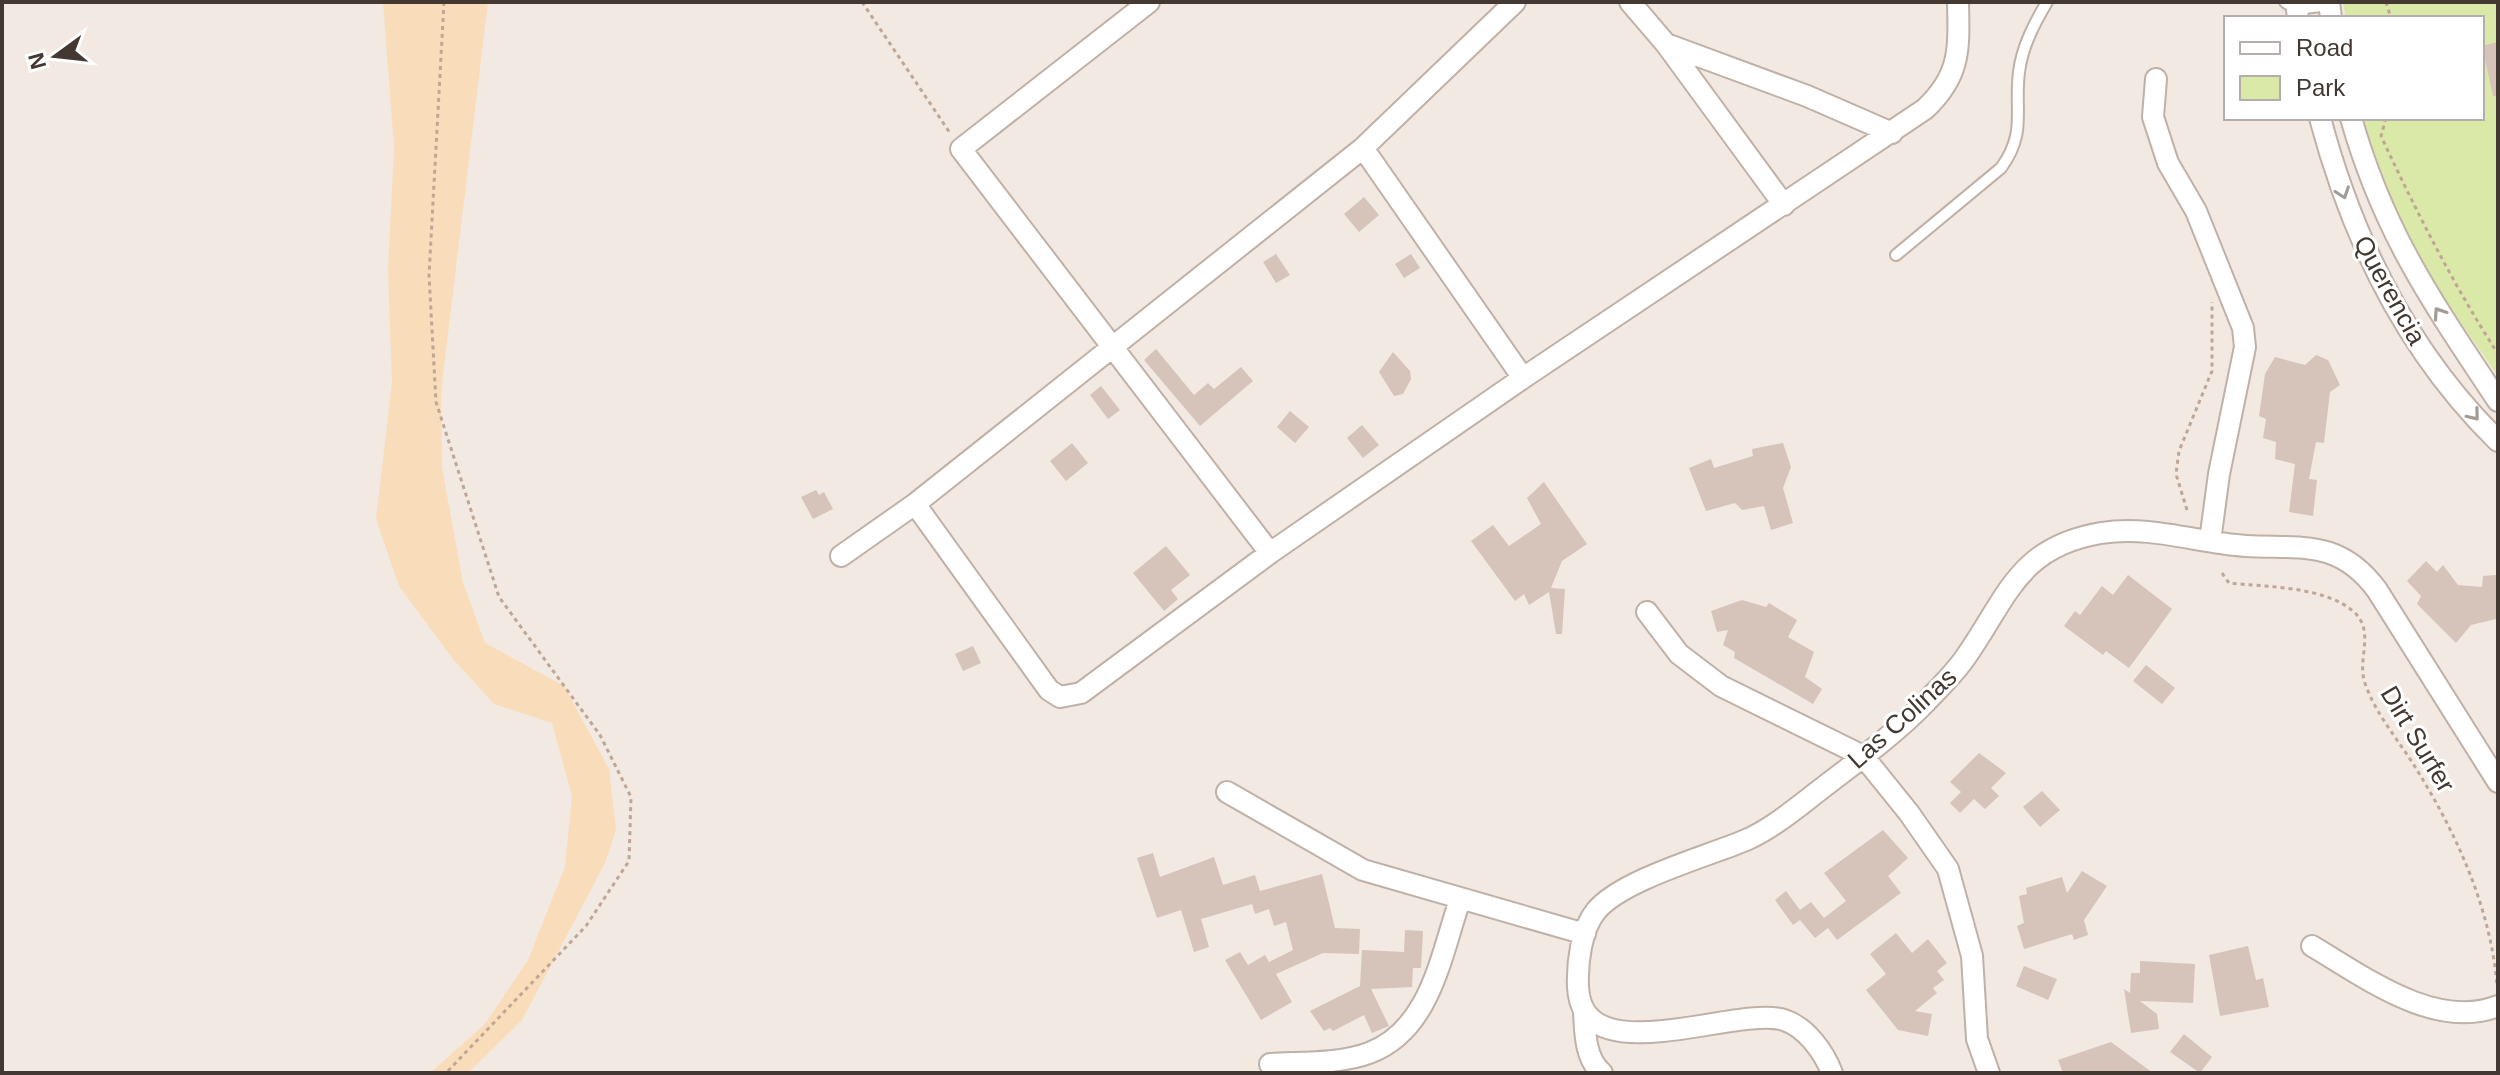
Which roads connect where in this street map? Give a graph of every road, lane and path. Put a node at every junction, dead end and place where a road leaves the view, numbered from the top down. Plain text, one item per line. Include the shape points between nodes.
1 (444, 2) edge
2 (862, 2) edge
3 (1149, 2) edge
4 (1515, 2) edge
5 (1630, 2) edge
6 (1958, 2) edge
7 (2047, 2) edge
8 (2294, 8) edge
9 (2329, 8) edge
10 (1666, 44) junction
11 (2156, 79) dead end
12 (2321, 120) edge
13 (2352, 120) edge
14 (2385, 120) edge
15 (1892, 133) junction
16 (1363, 148) junction
17 (961, 149) junction
18 (1784, 205) junction
19 (1896, 255) dead end
20 (2220, 277) junction
21 (1112, 348) junction
22 (2498, 354) edge
23 (1523, 378) junction
24 (2498, 401) edge
25 (2498, 441) edge
26 (915, 504) junction
27 (2187, 510) dead end
28 (2210, 541) junction
29 (1270, 553) junction
30 (841, 556) dead end
31 (2222, 573) dead end
32 (1647, 612) dead end
33 (1863, 756) junction
34 (2498, 782) edge
35 (1227, 792) dead end
36 (1460, 900) junction
37 (1585, 934) junction
38 (2312, 946) dead end
39 (2495, 1007) edge
40 (1584, 1012) junction
41 (1270, 1064) dead end
42 (446, 1073) edge
43 (1602, 1073) edge
44 (1832, 1073) edge
45 (1989, 1073) edge

1 - 42 path via 429,275 436,402 499,597 600,735 631,797 629,861 586,926
2 - 17 path
3 - 17 street
4 - 16 street
5 - 10 street
6 - 15 street via 1957,63 1946,90
7 - 19 lane via 2024,49 2018,137 2012,153 2001,168
8 - 9 lane
10 - 15 street
10 - 18 street
11 - 20 street via 2153,117
12 -> 25 street, Querencia via 2349,212 2391,301 2426,354
24 -> 13 street, Querencia via 2399,246 2377,199
14 - 22 path via 2381,136 2413,205
15 - 18 street
16 - 21 street
16 - 23 street
17 - 21 street
18 - 23 street
20 - 27 path via 2213,289 2212,371 2179,451 2176,474
20 - 28 street via 2243,328 2245,347
21 - 26 street
21 - 29 street
23 - 29 street
26 - 29 street via 1049,690 1060,697 1070,698 1094,685
26 - 30 street
28 - 33 street, Las Colinas via 2131,531 2074,539 2048,552 2003,594 1965,660 1922,706
28 - 34 street, Las Colinas via 2315,548 2363,571
31 - 39 path, Dirt Surfer via 2229,583 2340,603 2367,629 2364,684 2455,839 2474,885 2494,951
32 - 33 street via 1679,654 1721,686
33 - 37 street, Las Colinas via 1750,838 1608,900 1595,911
33 - 45 street via 1948,869 1972,956 1977,1039
35 - 36 street via 1363,870
36 - 37 street
36 - 41 street via 1431,992 1403,1031 1369,1053
37 - 40 street, Las Colinas via 1578,989
38 - 39 street via 2407,1001 2451,1010
40 - 43 street, Las Colinas via 1585,1040
40 - 44 street via 1593,1022 1628,1033 1762,1017 1784,1020 1817,1046

